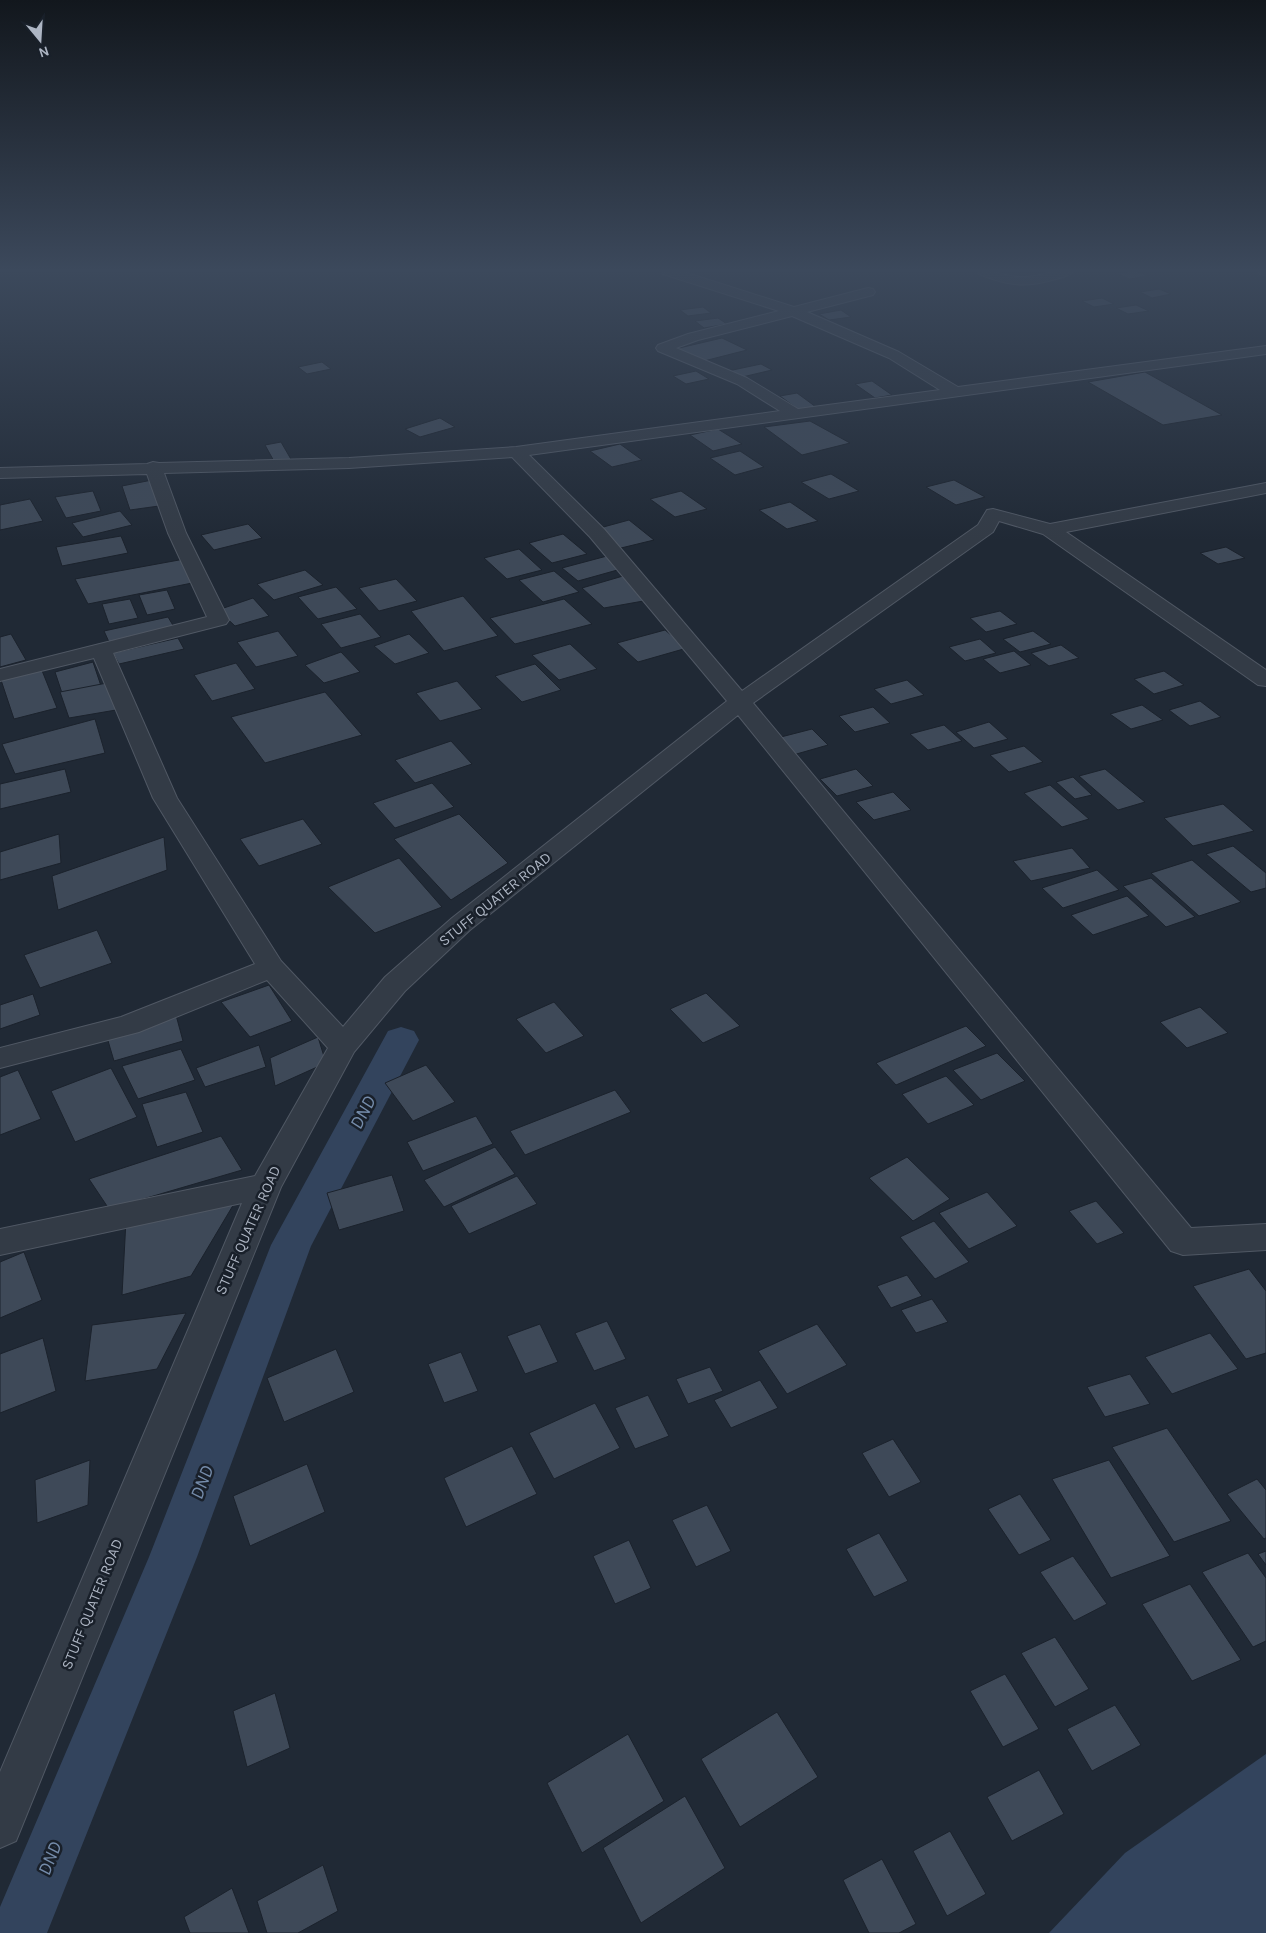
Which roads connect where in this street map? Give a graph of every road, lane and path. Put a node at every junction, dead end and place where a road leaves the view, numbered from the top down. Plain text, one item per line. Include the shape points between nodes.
1 (695, 361) edge
2 (905, 361) edge
3 (1185, 361) edge
4 (956, 393) junction
5 (795, 414) junction
6 (516, 452) junction
7 (153, 468) junction
8 (0, 473) edge
9 (1258, 490) edge
10 (1266, 501) edge
11 (1050, 530) junction
12 (101, 650) junction
13 (0, 675) edge
14 (1266, 680) edge
15 (740, 702) junction
16 (271, 968) junction
17 (343, 1046) junction
18 (0, 1058) edge
19 (265, 1186) junction
20 (1266, 1237) edge
21 (0, 1242) edge
22 (0, 1825) edge

1 - 5 street via 742,381
2 - 4 street
3 - 4 street
4 - 5 street
5 - 6 street
6 - 7 street via 349,464
6 - 15 street via 597,533
7 - 8 street
7 - 12 street via 177,533 219,620
9 - 10 street
9 - 11 street
11 - 14 street
11 - 15 street, STUFF QUATER ROAD via 993,514 986,528
12 - 13 street
12 - 16 street via 164,798
15 - 17 street, STUFF QUATER ROAD via 461,924 395,984
15 - 20 street via 1183,1242
16 - 17 street
16 - 18 street via 129,1025
17 - 19 street, STUFF QUATER ROAD
19 - 21 street
19 - 22 street, STUFF QUATER ROAD

